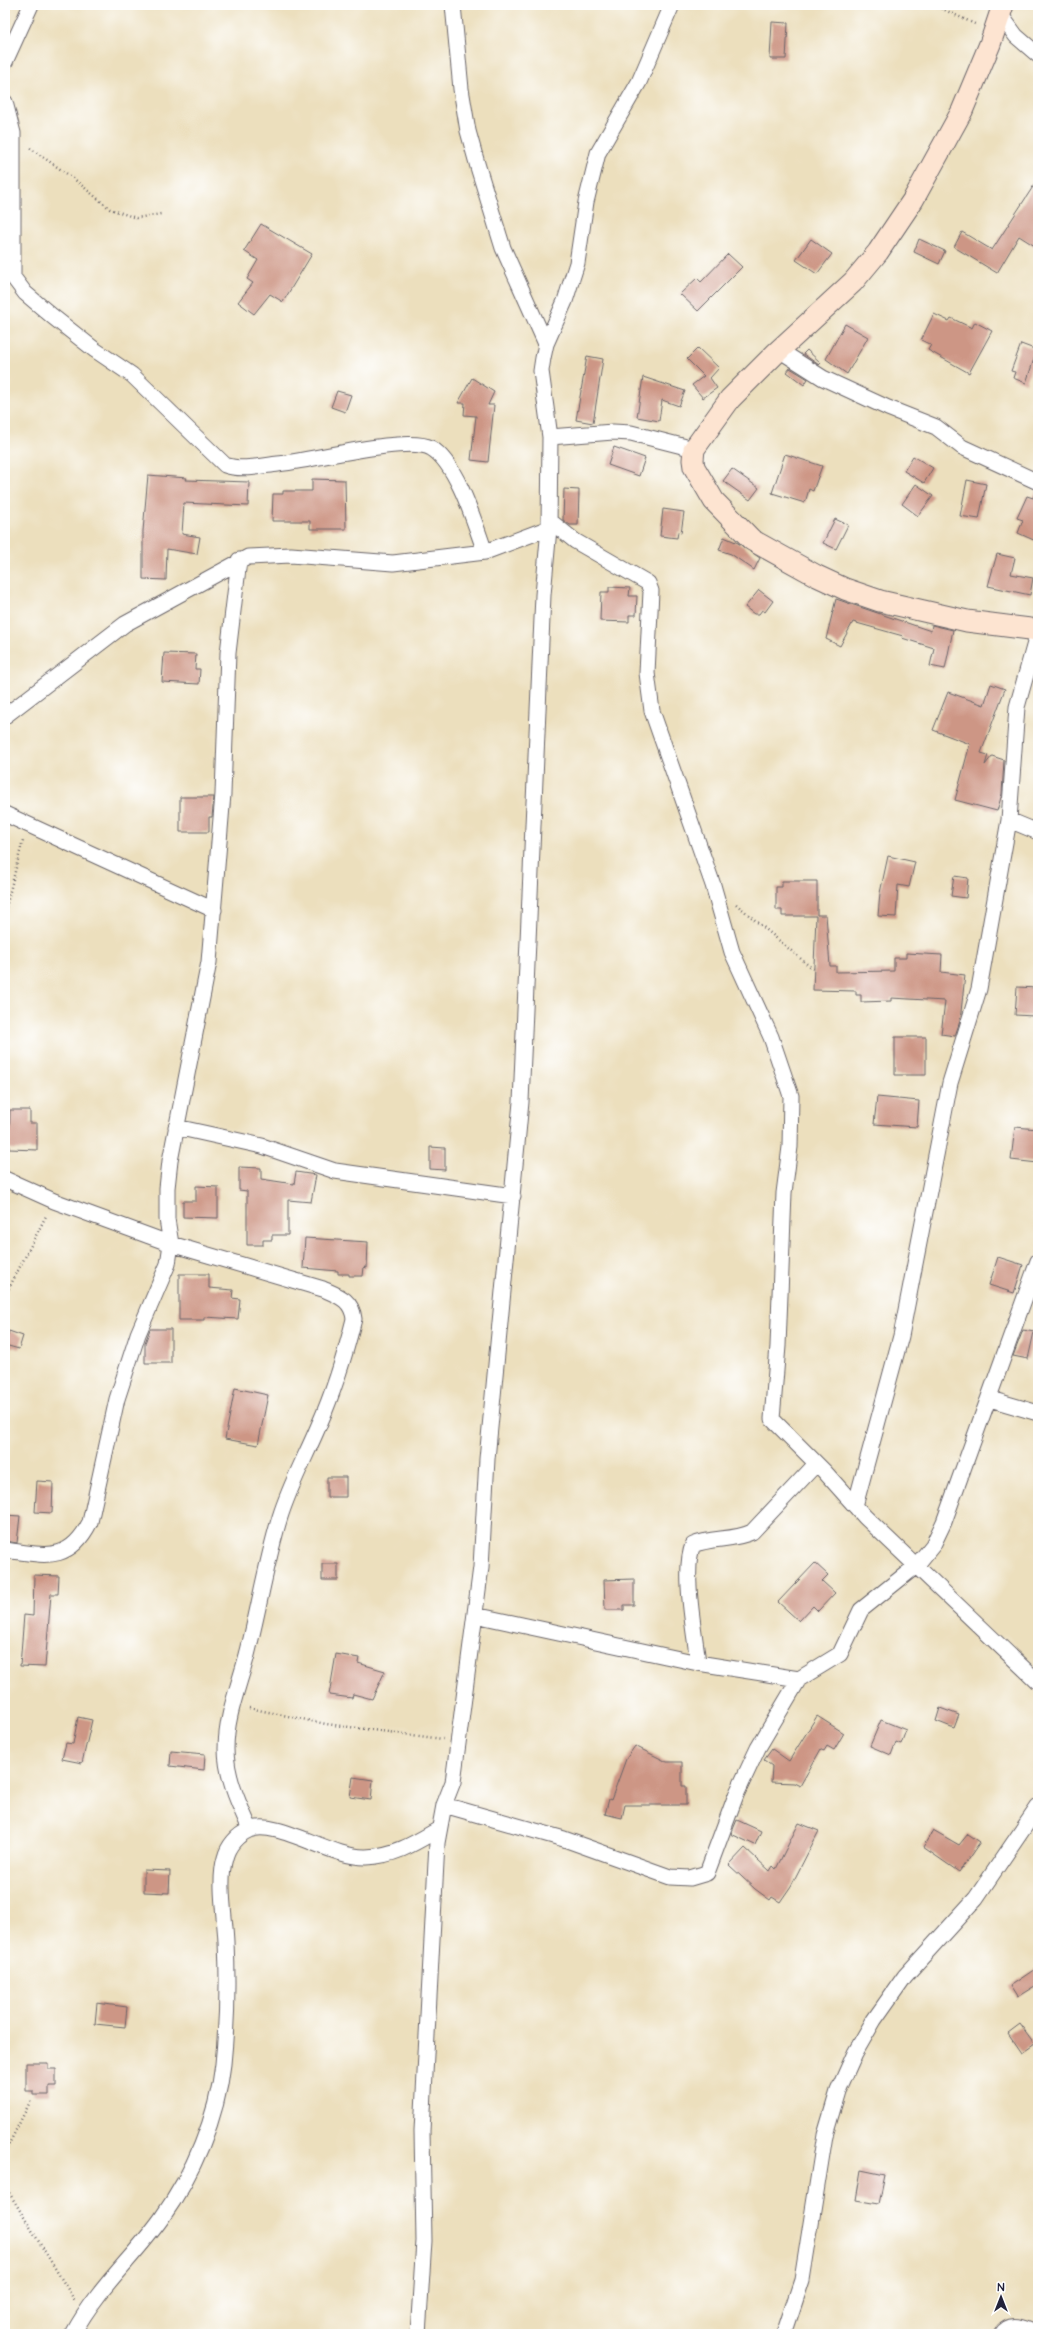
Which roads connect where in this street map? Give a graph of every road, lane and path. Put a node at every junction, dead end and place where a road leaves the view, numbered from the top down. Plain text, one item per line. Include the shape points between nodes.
1 (31, 5) edge
2 (454, 5) edge
3 (672, 5) edge
4 (934, 5) edge
5 (999, 17) edge
6 (1038, 55) edge
7 (5, 62) edge
8 (5, 102) edge
9 (13, 133) junction
10 (161, 214) dead end
11 (9, 275) edge
12 (546, 344) junction
13 (779, 350) junction
14 (550, 437) junction
15 (694, 449) junction
16 (1038, 482) edge
17 (549, 524) junction
18 (485, 552) junction
19 (239, 560) junction
20 (1038, 631) edge
21 (5, 716) edge
22 (5, 814) edge
23 (1009, 820) junction
24 (27, 824) junction
25 (1038, 832) edge
26 (713, 885) junction
27 (214, 910) junction
28 (5, 911) edge
29 (814, 970) dead end
30 (176, 1127) junction
31 (5, 1179) edge
32 (513, 1196) junction
33 (54, 1201) junction
34 (171, 1244) junction
35 (1038, 1261) edge
36 (5, 1296) edge
37 (990, 1399) junction
38 (1038, 1413) edge
39 (816, 1464) junction
40 (855, 1506) junction
41 (5, 1550) edge
42 (916, 1566) junction
43 (475, 1616) junction
44 (698, 1663) junction
45 (799, 1679) junction
46 (1038, 1682) edge
47 (232, 1705) junction
48 (457, 1741) junction
49 (444, 1805) junction
50 (1038, 1807) edge
51 (250, 1829) junction
52 (439, 1829) junction
53 (31, 2100) dead end
54 (5, 2152) edge
55 (5, 2186) edge
56 (83, 2316) junction
57 (1038, 2333) edge
58 (74, 2334) edge
59 (418, 2334) edge
60 (784, 2334) edge
61 (1001, 2334) edge

1 - 7 street
2 - 12 street via 461,89 468,131 503,248
3 - 12 street via 639,82 598,153 586,202 577,263 565,301
4 - 5 path
5 - 6 street
5 - 13 street via 962,111 913,200 878,252 853,282
8 - 9 street
9 - 10 path via 110,209 136,218
9 - 11 street
11 - 18 street via 52,316 95,350 132,374 224,465 241,468 306,461 387,445 411,444 431,448 448,467 467,502
12 - 14 street via 541,371
13 - 15 street via 730,399
13 - 16 street via 823,378 936,427 962,447
14 - 15 street via 631,433
14 - 17 street
15 - 20 street via 694,467 714,501 752,540 817,576 845,590 880,601 967,622
17 - 18 street
17 - 26 street via 575,542 648,582 650,591 647,673 652,711
17 - 32 street via 543,595 521,1102
18 - 19 street via 393,563 284,555 258,555
19 - 21 street via 125,624
19 - 27 street via 228,654 223,794
20 - 23 street via 1017,707
22 - 24 street
23 - 25 street
23 - 40 street via 979,989 950,1083 901,1336
24 - 27 street
24 - 28 path
26 - 29 path
26 - 39 street via 732,952 771,1036 791,1096 772,1419
27 - 30 street via 208,962
30 - 32 street via 262,1146 335,1171
30 - 34 street via 167,1188 167,1219
31 - 33 street
32 - 43 street via 487,1459 481,1567
33 - 34 street
33 - 36 path
34 - 41 street via 164,1279 138,1334 116,1399 90,1522 83,1536 71,1548 57,1553 38,1555
34 - 47 street via 323,1290 346,1301 353,1309 354,1319 332,1394 280,1516 265,1570 247,1655
35 - 37 street
37 - 38 street
37 - 42 street via 944,1522 933,1545
39 - 40 street
39 - 44 street via 752,1532 739,1538 702,1541 693,1545 690,1552 691,1598
40 - 42 street
42 - 45 street via 861,1610 840,1654
42 - 46 street
43 - 44 street
43 - 48 street
44 - 45 street
45 - 49 street via 758,1748 736,1795 710,1868 704,1875 690,1878 670,1877 564,1840
47 - 48 path via 326,1724
47 - 51 street via 226,1749 228,1771
48 - 49 street via 453,1782
49 - 52 street
50 - 60 street via 976,1898 904,1976 855,2053 838,2091 825,2135 802,2280
51 - 52 street via 270,1827 336,1853 365,1857 386,1855 406,1849
51 - 56 street via 235,1840 224,1859 226,1944 223,2058 218,2092 207,2128 189,2175 161,2219
52 - 59 street via 422,2131 424,2241
53 - 54 path
55 - 56 path
56 - 58 street
57 - 61 street via 1019,2325 1011,2326

